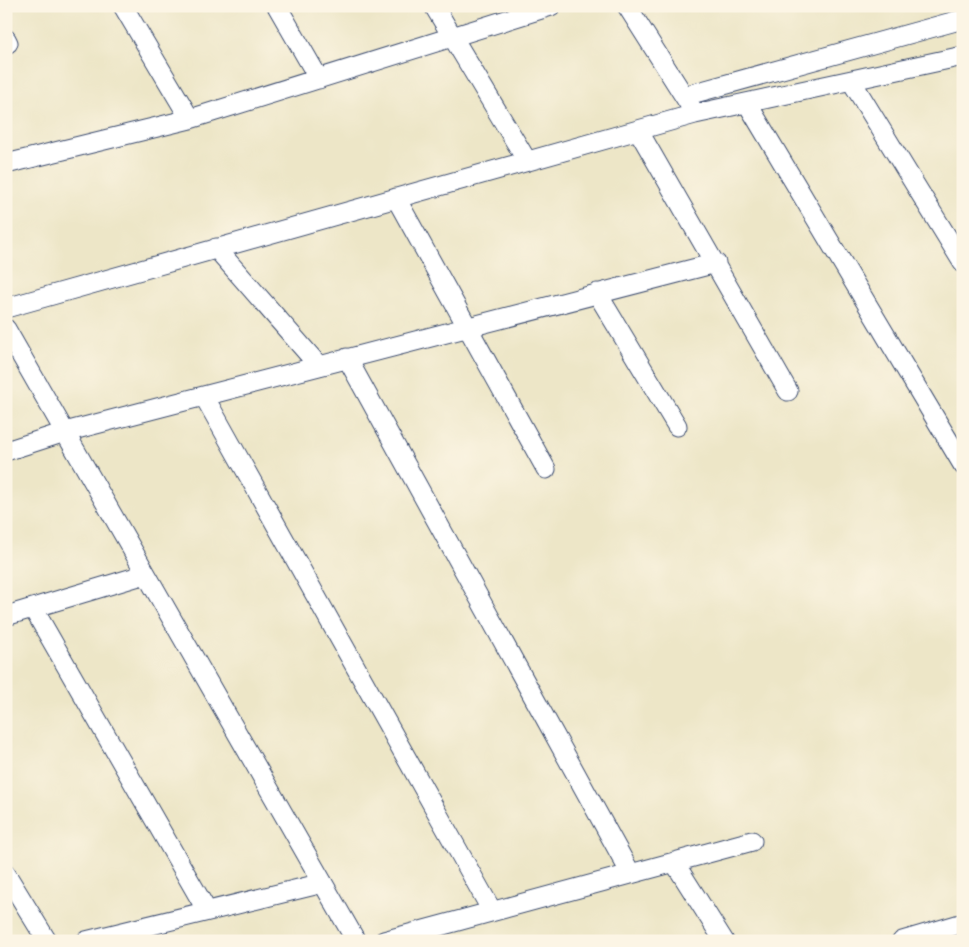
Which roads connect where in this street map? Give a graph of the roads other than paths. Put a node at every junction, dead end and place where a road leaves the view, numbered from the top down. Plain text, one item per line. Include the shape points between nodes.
1 (122, 6) edge
2 (277, 6) edge
3 (434, 6) edge
4 (551, 6) edge
5 (627, 6) edge
6 (963, 19) edge
7 (453, 37) junction
8 (6, 39) edge
9 (6, 43) edge
10 (960, 62) edge
11 (320, 79) junction
12 (852, 82) junction
13 (684, 96) junction
14 (747, 103) junction
15 (695, 114) junction
16 (190, 119) junction
17 (638, 130) junction
18 (527, 162) junction
19 (6, 164) edge
20 (396, 198) junction
21 (216, 248) junction
22 (716, 263) junction
23 (963, 263) edge
24 (597, 293) junction
25 (6, 308) edge
26 (468, 327) junction
27 (6, 329) edge
28 (347, 358) junction
29 (319, 366) junction
30 (788, 391) dead end
31 (204, 396) junction
32 (676, 426) dead end
33 (65, 432) junction
34 (6, 451) edge
35 (963, 465) edge
36 (546, 469) dead end
37 (146, 574) junction
38 (33, 608) junction
39 (6, 616) edge
40 (752, 840) dead end
41 (674, 862) junction
42 (6, 874) edge
43 (631, 874) junction
44 (323, 884) junction
45 (207, 911) junction
46 (492, 911) junction
47 (963, 923) edge
48 (47, 941) edge
49 (86, 941) edge
50 (356, 941) edge
51 (384, 941) edge
52 (724, 941) edge
53 (902, 941) edge

1 - 16 street
2 - 11 street
3 - 7 street
4 - 7 street
5 - 13 street
6 - 13 street
7 - 11 street
7 - 18 street
8 - 9 street
10 - 12 street
11 - 16 street
12 - 14 street
12 - 23 street
13 - 15 street
14 - 15 street
14 - 35 street
15 - 17 street
16 - 19 street
17 - 18 street
17 - 22 street
18 - 20 street
20 - 21 street
20 - 26 street
21 - 25 street
21 - 29 street
22 - 24 street
22 - 30 street
24 - 26 street
24 - 32 street
26 - 28 street
26 - 36 street
27 - 33 street
28 - 29 street
28 - 43 street
29 - 31 street
31 - 33 street
31 - 46 street
33 - 34 street
33 - 37 street
37 - 38 street
37 - 44 street
38 - 39 street
38 - 45 street
40 - 41 street
41 - 43 street
41 - 52 street
42 - 48 street
43 - 46 street
44 - 45 street
44 - 50 street
45 - 49 street
46 - 51 street
47 - 53 street

